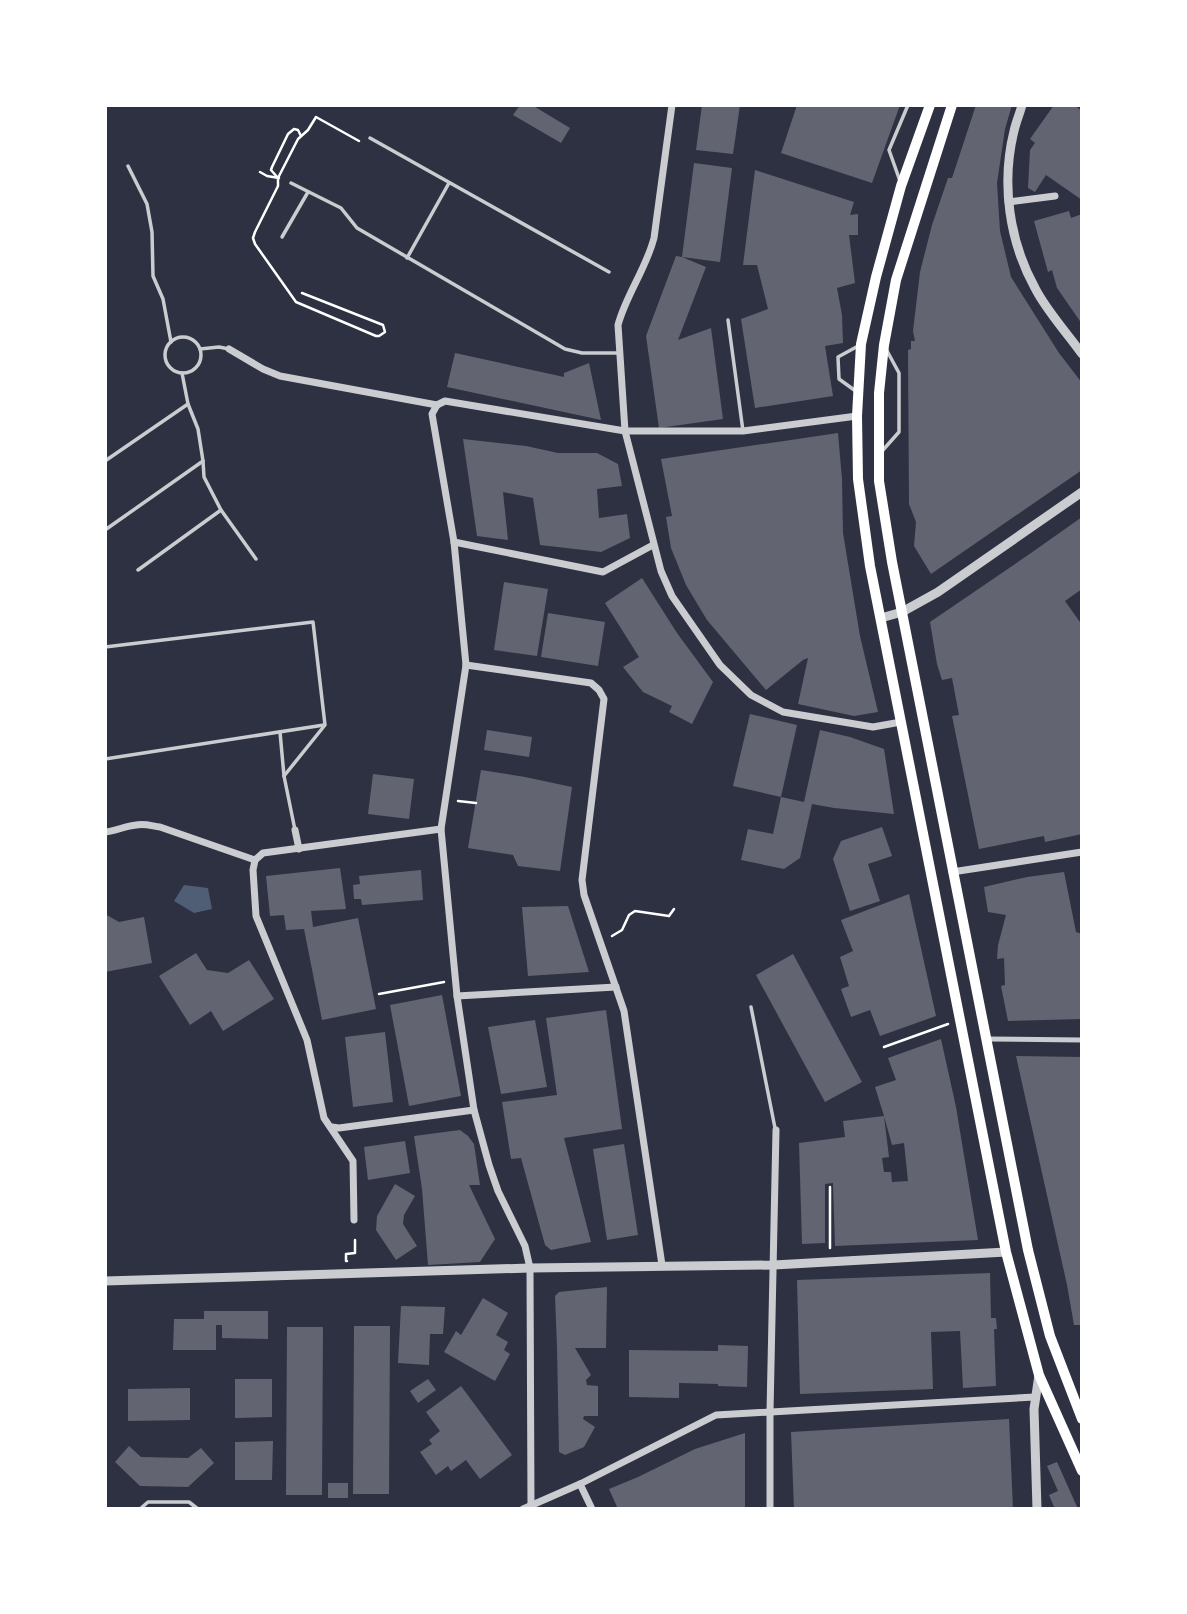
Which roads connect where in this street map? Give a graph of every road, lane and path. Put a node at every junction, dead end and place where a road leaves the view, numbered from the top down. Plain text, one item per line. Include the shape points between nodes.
1 (672, 105) edge
2 (908, 105) edge
3 (930, 105) edge
4 (952, 105) edge
5 (1022, 105) edge
6 (301, 135) junction
7 (370, 138) joint
8 (128, 166) dead end
9 (260, 172) dead end
10 (278, 178) junction
11 (449, 182) junction
12 (291, 183) joint
13 (901, 186) junction
14 (308, 192) junction
15 (1055, 196) dead end
16 (1008, 202) junction
17 (282, 237) dead end
18 (407, 258) junction
19 (609, 272) dead end
20 (302, 293) dead end
21 (728, 320) dead end
22 (172, 342) junction
23 (862, 344) junction
24 (884, 345) junction
25 (200, 349) junction
26 (229, 349) joint
27 (620, 353) junction
28 (1082, 354) edge
29 (182, 373) junction
30 (858, 393) junction
31 (188, 404) junction
32 (437, 405) junction
33 (857, 416) junction
34 (625, 431) junction
35 (744, 431) junction
36 (879, 454) junction
37 (105, 461) edge
38 (203, 461) junction
39 (1082, 492) edge
40 (221, 509) junction
41 (105, 530) edge
42 (454, 542) junction
43 (653, 545) junction
44 (256, 559) dead end
45 (138, 570) dead end
46 (902, 612) junction
47 (881, 618) junction
48 (105, 647) edge
49 (466, 665) junction
50 (901, 722) junction
51 (325, 724) junction
52 (280, 732) junction
53 (105, 759) edge
54 (284, 776) junction
55 (446, 799) junction
56 (475, 803) dead end
57 (441, 829) junction
58 (295, 830) joint
59 (105, 832) edge
60 (299, 849) junction
61 (1082, 852) edge
62 (255, 860) junction
63 (952, 872) junction
64 (674, 909) dead end
65 (599, 941) junction
66 (455, 980) junction
67 (616, 987) junction
68 (379, 994) dead end
69 (457, 996) junction
70 (751, 1007) dead end
71 (961, 1020) junction
72 (986, 1038) junction
73 (1082, 1040) edge
74 (884, 1047) dead end
75 (474, 1110) junction
76 (332, 1127) junction
77 (776, 1130) joint
78 (830, 1187) dead end
79 (354, 1220) dead end
80 (355, 1240) dead end
81 (1006, 1252) junction
82 (830, 1262) junction
83 (662, 1265) junction
84 (774, 1265) junction
85 (530, 1268) junction
86 (355, 1273) junction
87 (105, 1281) edge
88 (1039, 1375) junction
89 (1035, 1397) junction
90 (770, 1412) junction
91 (1082, 1417) edge
92 (1082, 1471) edge
93 (580, 1484) junction
94 (527, 1508) edge
95 (141, 1509) edge
96 (198, 1509) edge
97 (592, 1509) edge
98 (770, 1509) edge
99 (1037, 1509) edge

1 - 27 street via 654,238 622,309
2 - 13 lane via 889,150
3 - 13 main road
4 - 24 main road via 896,280
5 - 16 street via 1014,131
6 - 7 path via 316,117 365,144
6 - 10 path
6 - 10 path via 294,129 288,134 271,170
7 - 11 lane
8 - 22 lane via 147,205 153,276
9 - 10 path
10 - 12 path
10 - 20 path via 255,232 255,244 296,302 376,336 385,332 383,325
11 - 18 lane
11 - 19 lane
12 - 14 lane
13 - 23 main road
14 - 17 lane
14 - 18 lane via 341,208 357,228
15 - 16 street
16 - 28 street via 1021,258 1036,290
18 - 27 lane via 565,349
21 - 35 lane
22 - 25 lane via 186,338
22 - 29 lane via 166,352 167,363
23 - 30 main road
23 - 30 lane via 838,357 839,379
24 - 36 main road
24 - 36 lane via 900,373 899,432
25 - 26 lane
25 - 29 lane via 197,367
26 - 32 street via 280,376
27 - 34 street
29 - 31 lane
30 - 33 main road
31 - 37 lane
31 - 38 lane
32 - 34 street via 445,401
32 - 42 street via 432,414
33 - 35 street
33 - 47 main road via 859,491
34 - 35 street
34 - 43 street
36 - 46 main road
38 - 40 lane via 204,477
38 - 41 lane
39 - 46 street
40 - 44 lane
40 - 45 lane
42 - 43 street via 603,572
42 - 49 street
43 - 50 street via 672,596 720,664 751,695 783,712 873,727
46 - 47 street
46 - 63 main road
47 - 50 main road
48 - 51 lane via 313,622
49 - 55 street
49 - 65 street via 591,683 604,699 582,880
50 - 71 main road
51 - 52 lane
51 - 54 lane
52 - 53 lane
52 - 54 lane
54 - 58 lane
55 - 56 path
55 - 57 street
57 - 60 street
57 - 66 street
58 - 60 street
59 - 62 street via 146,824
60 - 62 street via 264,853
61 - 63 street
62 - 76 street via 256,916 307,1040 324,1118
63 - 72 main road
64 - 65 path via 669,916 635,911 622,930
65 - 67 street
66 - 68 path
66 - 69 street
67 - 69 street
67 - 83 street via 624,1011
69 - 75 street
70 - 77 lane
71 - 74 path
71 - 81 main road
72 - 73 street
72 - 91 main road via 1032,1270 1050,1336
75 - 76 street
75 - 85 street via 498,1191 525,1246
76 - 79 street via 352,1161
77 - 84 street
78 - 82 path
80 - 86 path via 355,1253 346,1254 346,1261 355,1260
81 - 82 street
81 - 88 main road
82 - 84 street
83 - 84 street
83 - 85 street
84 - 90 street
85 - 86 street
85 - 94 street
86 - 87 street
88 - 89 street
88 - 92 main road
89 - 90 street
89 - 99 street
90 - 93 street via 716,1415
90 - 98 street
93 - 94 street
93 - 97 street
95 - 96 lane via 148,1502 189,1502

